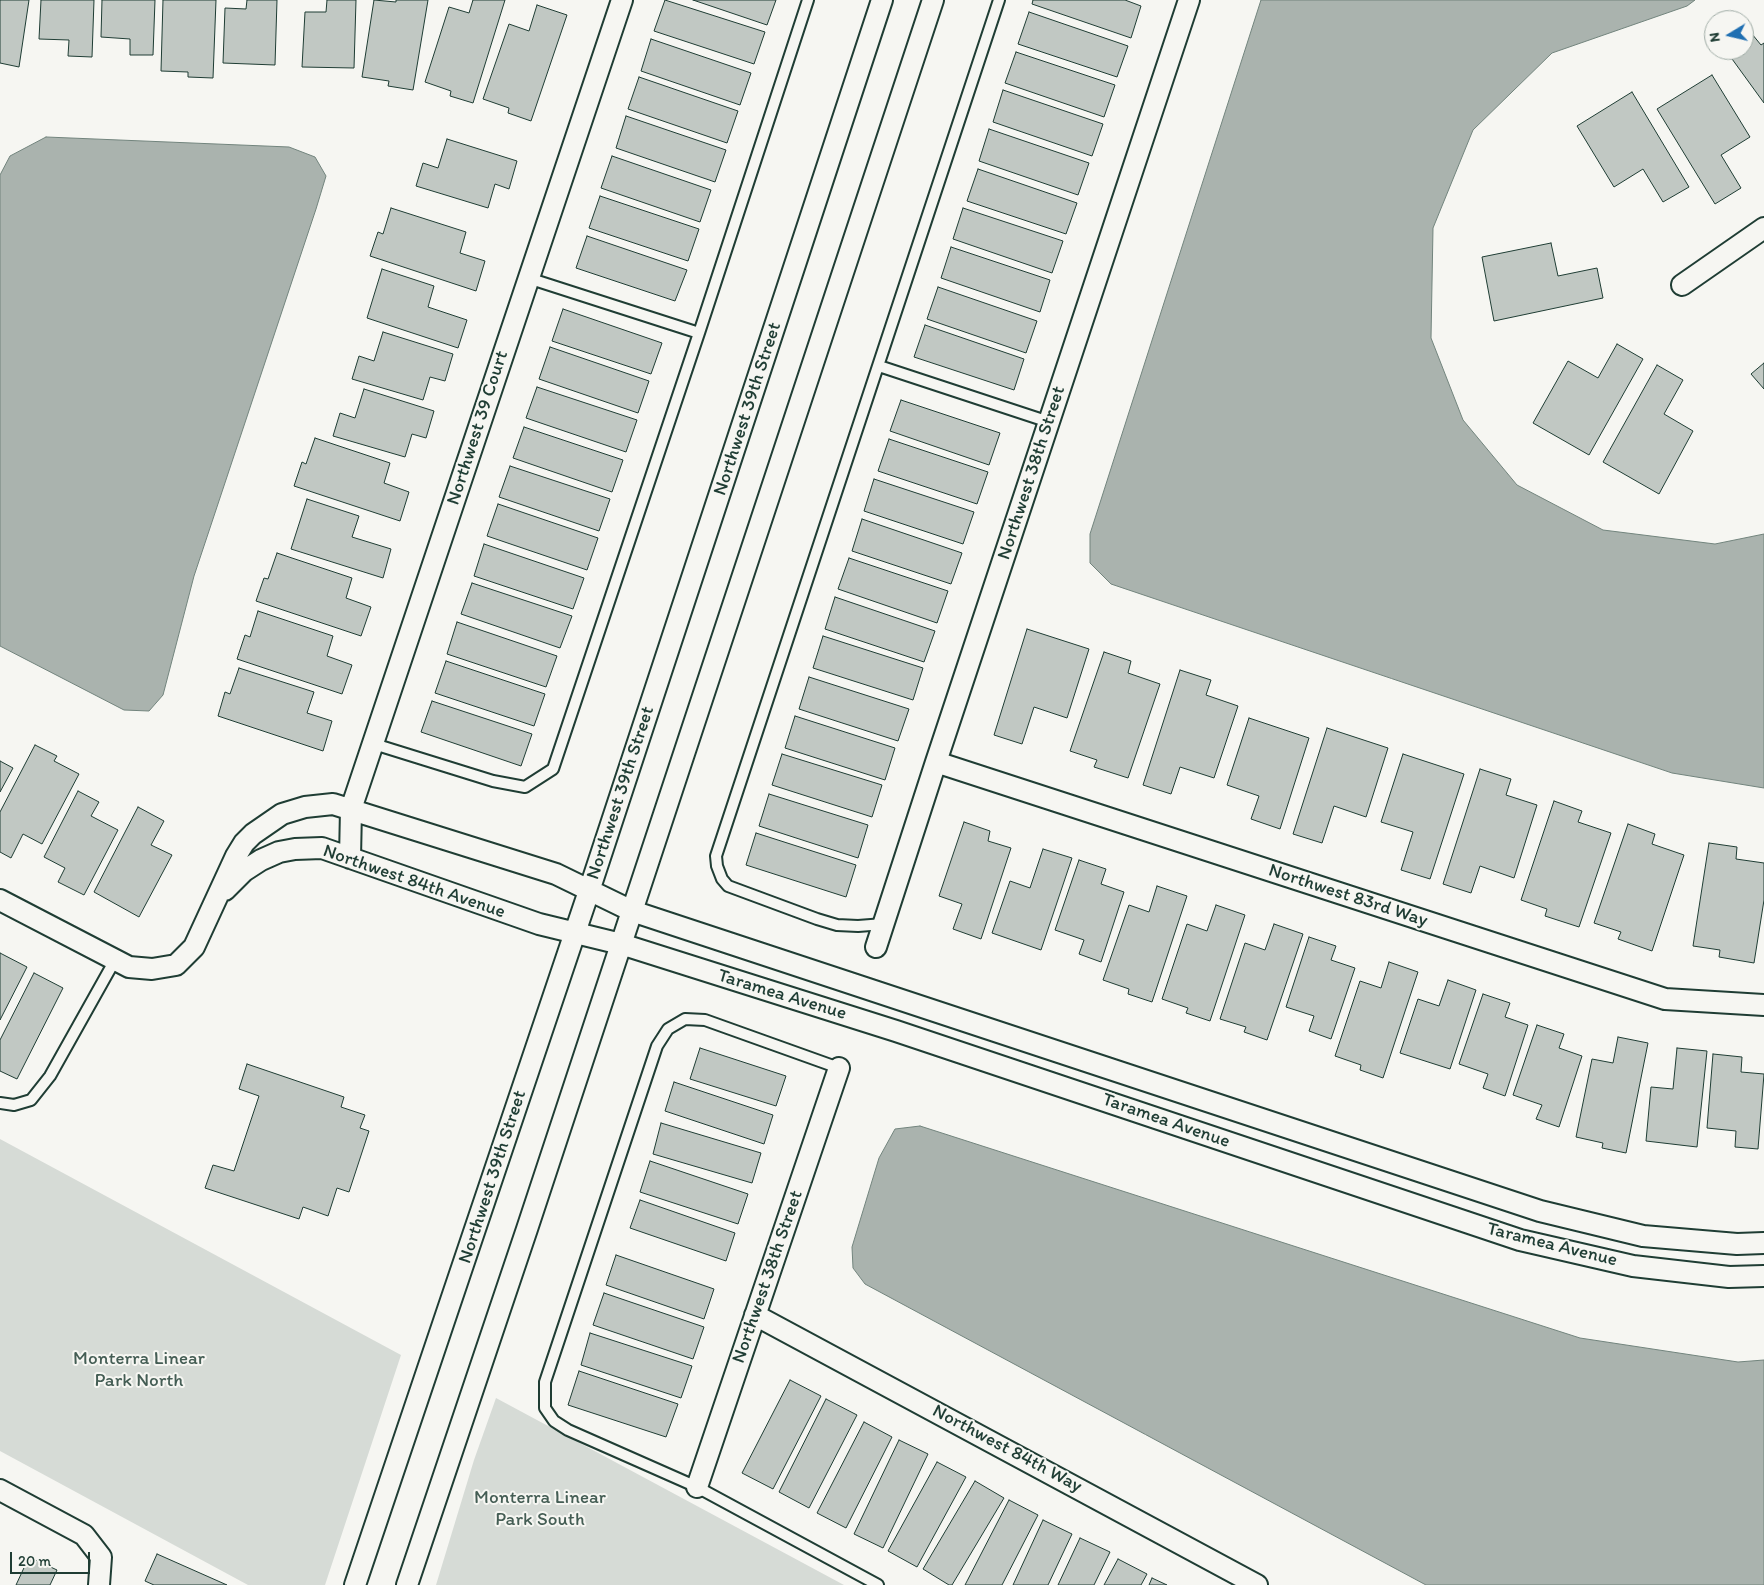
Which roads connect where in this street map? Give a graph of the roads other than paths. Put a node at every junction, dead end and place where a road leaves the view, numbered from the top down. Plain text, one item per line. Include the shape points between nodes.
1 (622, 0) edge
2 (808, 0) edge
3 (882, 0) edge
4 (932, 0) edge
5 (999, 0) edge
6 (1189, 0) edge
7 (1764, 228) edge
8 (528, 278) junction
9 (1682, 285) dead end
10 (699, 333) junction
11 (879, 366) junction
12 (1049, 422) junction
13 (374, 744) junction
14 (936, 762) junction
15 (351, 809) junction
16 (350, 858) junction
17 (589, 891) junction
18 (218, 897) junction
19 (0, 900) edge
20 (632, 910) junction
21 (884, 924) junction
22 (575, 933) junction
23 (621, 944) junction
24 (876, 947) dead end
25 (114, 960) junction
26 (1764, 1005) edge
27 (839, 1068) joint
28 (0, 1103) edge
29 (1764, 1243) edge
30 (1764, 1276) edge
31 (756, 1315) junction
32 (697, 1487) junction
33 (0, 1490) edge
34 (99, 1585) edge
35 (356, 1585) edge
36 (407, 1585) edge
37 (878, 1585) edge
38 (1257, 1585) edge

1 - 8 street, Northwest 39 Court
2 - 10 lane
3 - 17 street, Northwest 39th Street
4 - 20 street
5 - 11 lane
6 - 12 street, Northwest 38th Street
7 - 9 street
8 - 10 lane
8 - 13 street, Northwest 39 Court
10 - 13 lane via 553,769 525,787 493,781
11 - 12 lane
11 - 21 lane via 716,856 722,879 728,886 837,925
12 - 14 street, Northwest 38th Street
13 - 15 street, Northwest 39 Court
14 - 21 street, Northwest 38th Street
14 - 26 street, Northwest 83rd Way via 1665,999
15 - 16 street, Northwest 39 Court
15 - 17 street via 556,874
15 - 18 street via 333,804 305,807 282,814 265,824 244,843
16 - 18 street, Northwest 84th Avenue via 322,848 279,852 244,871
16 - 22 street, Northwest 84th Avenue via 539,924
17 - 20 street, Taramea Avenue
17 - 22 street, Northwest 39th Street
18 - 25 street via 194,947 176,965 152,969 129,967
19 - 25 street
20 - 23 street
20 - 29 street, Taramea Avenue via 1540,1211 1642,1236 1737,1244
21 - 24 street, Northwest 38th Street
22 - 23 street, Taramea Avenue
22 - 35 street, Northwest 39th Street
23 - 30 street, Taramea Avenue via 896,1031 1520,1240 1633,1266 1729,1277
23 - 36 street
25 - 28 lane via 50,1076 31,1100 14,1105
27 - 31 street, Northwest 38th Street
27 - 32 lane via 705,1020 685,1018 668,1029 656,1046 545,1382 544,1408 554,1421 568,1430
31 - 32 street, Northwest 38th Street
31 - 38 street, Northwest 84th Way
32 - 37 lane
33 - 34 street via 84,1535 101,1557

